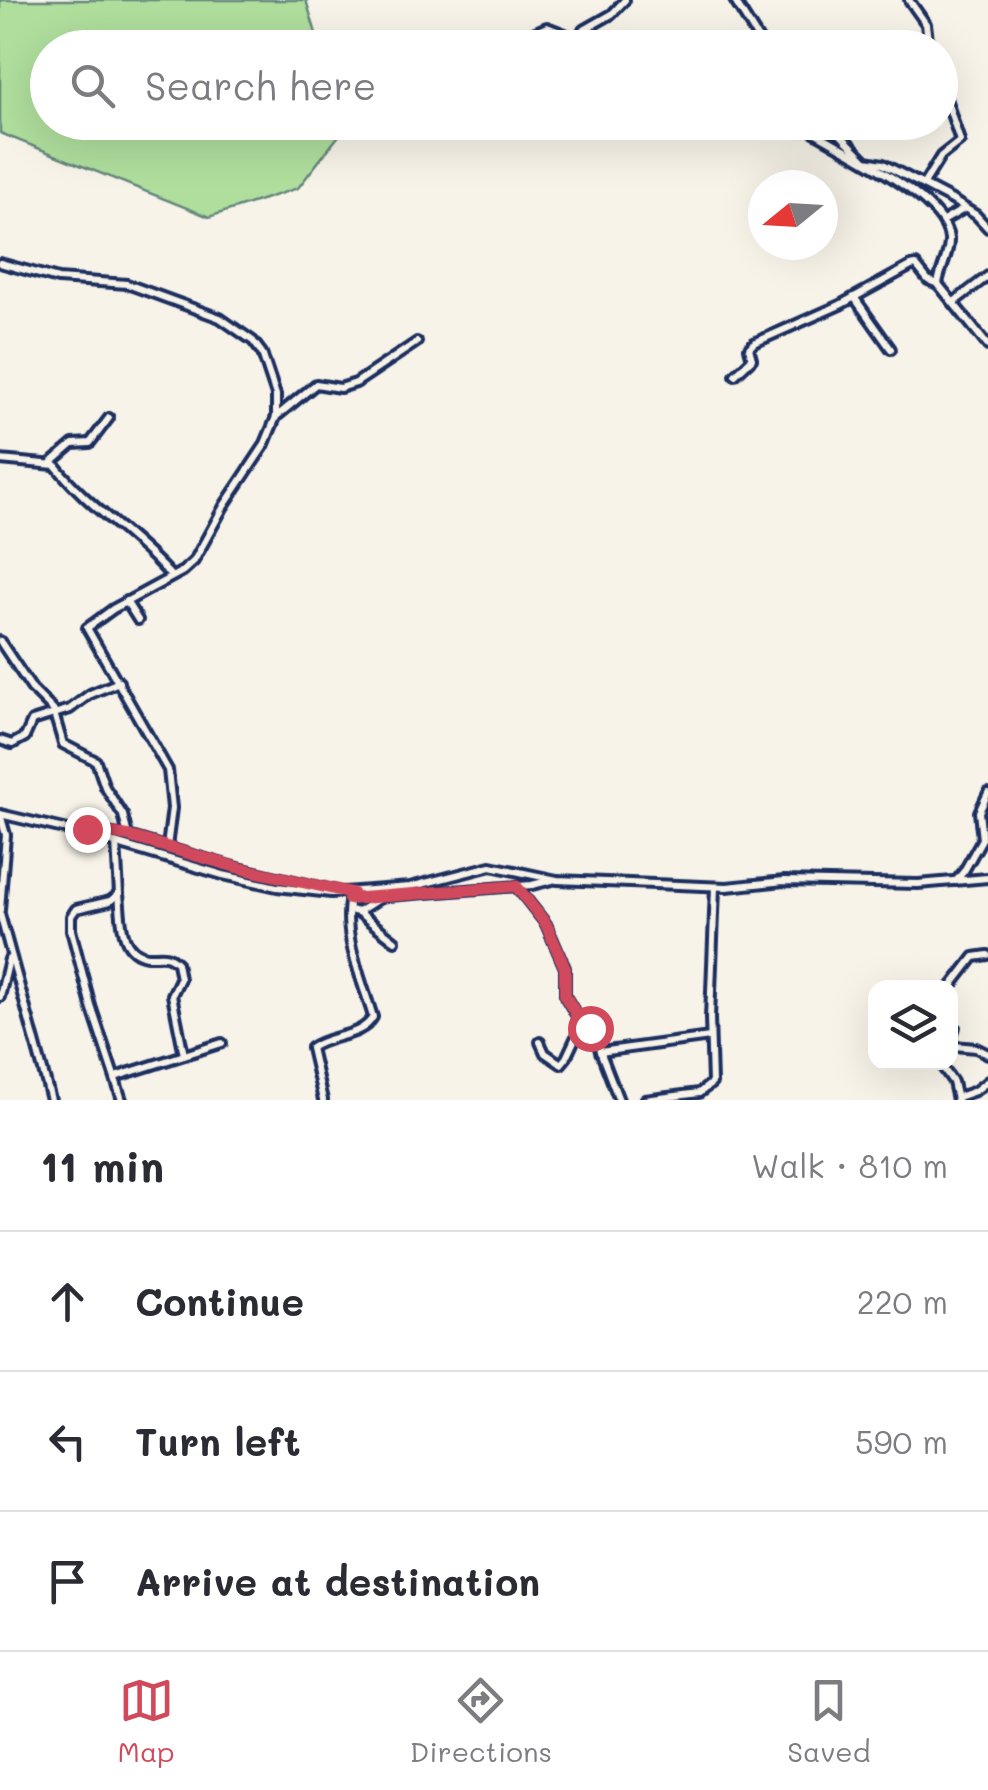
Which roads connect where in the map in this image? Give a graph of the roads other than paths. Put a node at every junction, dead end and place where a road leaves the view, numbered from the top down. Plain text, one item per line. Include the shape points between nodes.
1 (624, 0) edge
2 (734, 0) edge
3 (909, 0) edge
4 (584, 30) edge
5 (753, 30) edge
6 (927, 30) edge
7 (958, 136) edge
8 (829, 140) edge
9 (846, 140) edge
10 (866, 161) junction
11 (923, 186) junction
12 (966, 208) junction
13 (943, 221) junction
14 (988, 228) edge
15 (0, 264) edge
16 (988, 276) edge
17 (938, 284) junction
18 (854, 297) junction
19 (954, 302) junction
20 (417, 342) dead end
21 (988, 346) edge
22 (892, 349) dead end
23 (735, 375) dead end
24 (276, 417) junction
25 (109, 418) dead end
26 (0, 460) edge
27 (51, 464) junction
28 (171, 576) junction
29 (126, 601) junction
30 (138, 620) dead end
31 (0, 641) edge
32 (119, 682) junction
33 (55, 714) junction
34 (0, 740) edge
35 (988, 793) edge
36 (0, 814) edge
37 (70, 831) junction
38 (128, 836) junction
39 (116, 844) junction
40 (166, 847) junction
41 (988, 878) edge
42 (553, 879) junction
43 (956, 880) junction
44 (516, 886) junction
45 (715, 887) junction
46 (388, 892) junction
47 (119, 894) junction
48 (348, 895) junction
49 (349, 910) junction
50 (0, 912) edge
51 (358, 912) junction
52 (395, 941) dead end
53 (988, 954) edge
54 (10, 957) junction
55 (956, 980) edge
56 (0, 997) edge
57 (582, 1024) junction
58 (710, 1037) junction
59 (540, 1042) dead end
60 (222, 1043) dead end
61 (958, 1046) edge
62 (600, 1052) junction
63 (988, 1054) edge
64 (184, 1055) junction
65 (945, 1070) edge
66 (115, 1077) junction
67 (988, 1081) edge
68 (957, 1099) edge
69 (52, 1100) edge
70 (122, 1100) edge
71 (323, 1100) edge
72 (619, 1100) edge
73 (645, 1100) edge

1 - 4 street
2 - 5 street
3 - 6 street
7 - 11 street via 960,142
8 - 10 street
9 - 10 street
10 - 11 street
10 - 13 street
11 - 12 street
12 - 13 street
12 - 14 street
13 - 17 street via 949,242
15 - 24 street via 58,279 127,284 220,318 262,353
16 - 19 street
17 - 18 street via 913,265
17 - 19 street
18 - 22 street
18 - 23 street via 754,343 752,358
19 - 21 street
20 - 24 street via 356,384 316,384
24 - 28 street via 196,559
25 - 27 street via 90,443 73,444
26 - 27 street
27 - 28 street
28 - 29 street
29 - 30 street
29 - 32 street via 87,628
31 - 33 street
32 - 33 street
32 - 40 street via 168,770
33 - 34 street via 32,721 25,738
33 - 38 street via 63,744 96,760
35 - 43 street via 979,812 982,839
36 - 37 street
36 - 50 street via 6,835
37 - 38 street
37 - 39 street
38 - 40 street
39 - 47 street
39 - 48 street via 277,888
40 - 48 street
41 - 43 street
42 - 44 street
42 - 45 street
42 - 46 street via 491,866
43 - 45 street
44 - 46 street
44 - 57 street via 546,924 565,968 565,996
45 - 58 street
46 - 48 street
46 - 51 street
47 - 64 street via 129,945 176,962 180,979 172,995
47 - 66 street via 76,909 70,923
48 - 49 street
49 - 51 street
49 - 71 street via 358,973 374,1017 312,1048
50 - 54 street
51 - 52 street
53 - 55 street via 974,957
54 - 56 street
54 - 69 street
57 - 59 street via 561,1064
57 - 62 street via 592,1030
58 - 62 street
58 - 73 street via 709,1088
60 - 64 street
61 - 63 street
62 - 72 street
64 - 66 street
65 - 68 street
66 - 70 street
67 - 68 street

